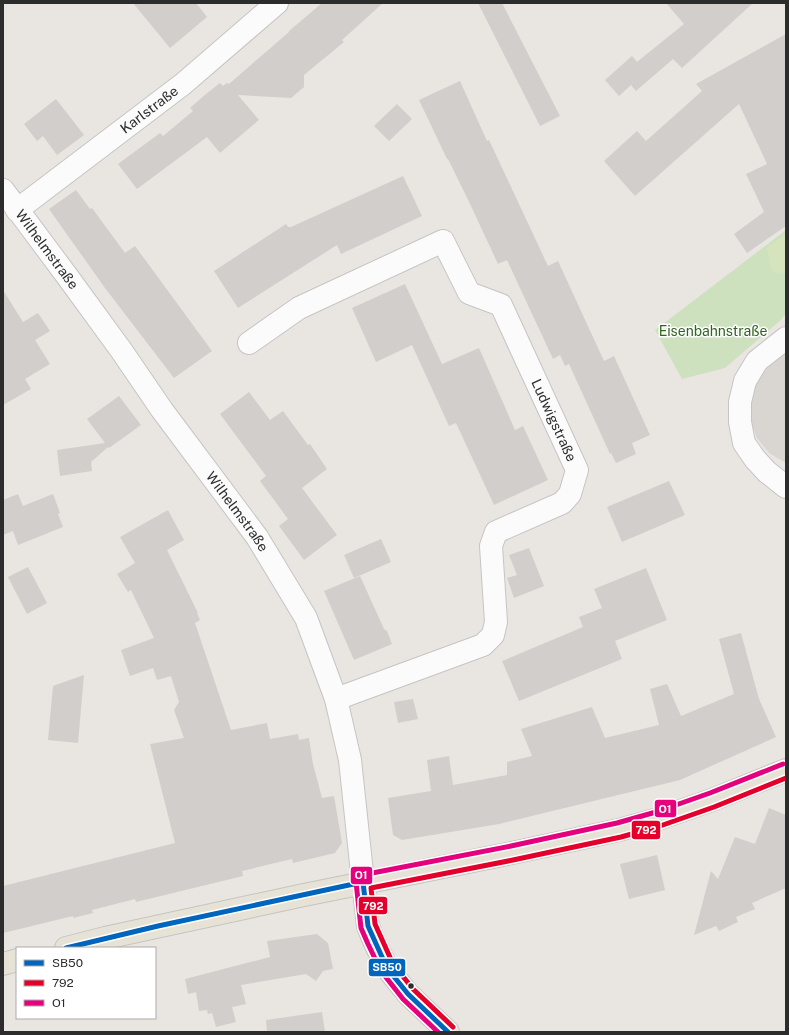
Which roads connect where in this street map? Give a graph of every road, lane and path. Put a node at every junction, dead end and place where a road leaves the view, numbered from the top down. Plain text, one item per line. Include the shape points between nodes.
1 (277, 3) edge
2 (3, 190) edge
3 (17, 210) junction
4 (786, 338) edge
5 (249, 343) dead end
6 (786, 487) edge
7 (336, 699) junction
8 (786, 770) edge
9 (363, 882) junction
10 (70, 947) edge
11 (16, 960) edge
12 (3, 964) edge
13 (448, 1032) edge

1 - 3 street, Karlstraße via 183,84
2 - 3 street, Wilhelmstraße
3 - 7 street, Wilhelmstraße via 257,537 306,618
4 - 6 street via 757,361 745,381 740,402 744,443 767,472
5 - 7 street, Ludwigstraße via 299,308 443,241 469,293 501,305 577,470 570,494 562,503 496,532 491,546 496,622 493,635 482,645
7 - 9 street, Wilhelmstraße via 350,760
8 - 9 main road via 712,800 619,830
9 - 10 main road
9 - 13 main road via 368,926 387,968 408,994
11 - 12 main road

